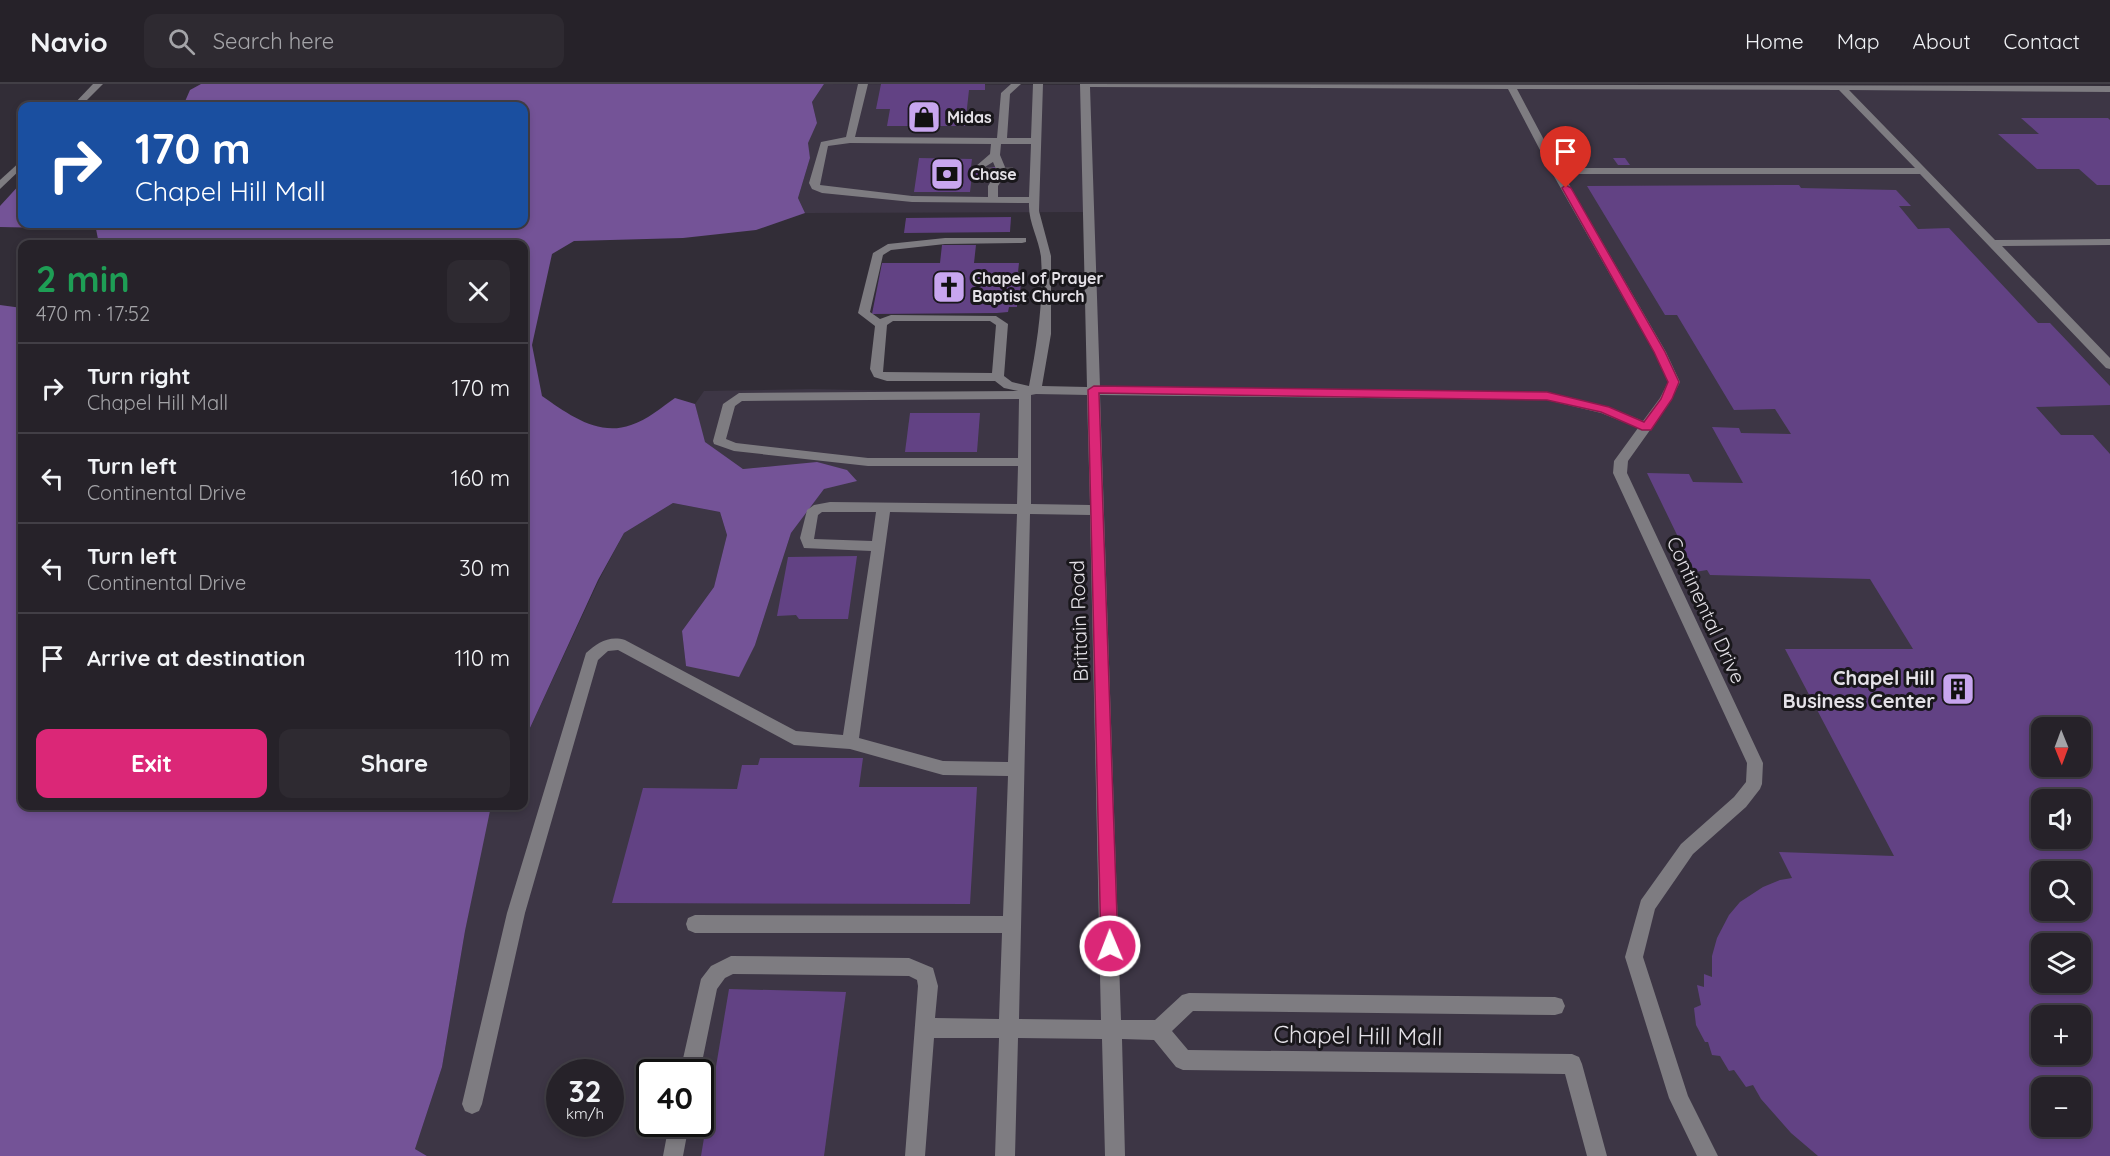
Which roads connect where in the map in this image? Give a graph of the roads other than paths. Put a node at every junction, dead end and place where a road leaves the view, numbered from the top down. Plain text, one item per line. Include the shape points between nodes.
1 (98, 84) edge
2 (863, 84) edge
3 (1016, 84) edge
4 (1038, 84) edge
5 (1085, 84) edge
6 (1511, 85) edge
7 (1840, 86) edge
8 (2110, 89) edge
9 (80, 102) edge
10 (850, 141) junction
11 (999, 141) junction
12 (1036, 141) junction
13 (995, 155) junction
14 (18, 167) edge
15 (1557, 171) junction
16 (1923, 171) junction
17 (0, 186) edge
18 (993, 186) junction
19 (993, 200) junction
20 (1034, 200) junction
21 (1022, 240) dead end
22 (2110, 242) edge
23 (1991, 243) junction
24 (881, 325) junction
25 (2110, 365) edge
26 (998, 377) junction
27 (1094, 390) junction
28 (1030, 392) junction
29 (1646, 427) junction
30 (1025, 462) junction
31 (884, 508) junction
32 (1024, 510) junction
33 (1096, 510) junction
34 (879, 546) junction
35 (850, 742) junction
36 (1016, 769) junction
37 (695, 924) dead end
38 (1012, 925) junction
39 (1555, 1006) dead end
40 (925, 1028) junction
41 (1009, 1028) junction
42 (1159, 1029) junction
43 (1112, 1030) junction
44 (693, 1059) edge
45 (472, 1104) dead end
46 (677, 1137) edge
47 (673, 1156) edge
48 (915, 1156) edge
49 (1005, 1156) edge
50 (1115, 1156) edge
51 (1597, 1156) edge
52 (1708, 1156) edge

1 - 9 street
2 - 10 street
3 - 11 street via 1006,93
4 - 12 street
5 - 6 street
5 - 27 street, Brittain Road
6 - 7 street
6 - 15 street, Continental Drive
7 - 8 street
7 - 16 street
10 - 11 street
10 - 19 street via 824,144 816,187 890,197
11 - 12 street
11 - 13 street
12 - 20 street
13 - 18 street via 984,171
13 - 18 street via 1004,171
14 - 17 street
15 - 16 street
15 - 29 street, Continental Drive via 1674,382
16 - 23 street
18 - 19 street
19 - 20 street
20 - 28 street via 1046,256 1045,334
21 - 24 street via 945,241 888,247 878,253 864,313
22 - 23 street
23 - 25 street
24 - 26 street via 878,374
24 - 26 street via 891,318 998,320 1002,324
26 - 28 street
27 - 28 street
27 - 29 street via 1547,396 1605,410
27 - 33 street, Brittain Road
28 - 30 street
28 - 30 street via 1002,397 739,397 729,404 719,441 734,447 868,462
29 - 52 street, Continental Drive via 1621,461 1620,473 1755,763 1754,784 1740,802 1687,849 1647,906 1634,957 1679,1098
30 - 32 street
31 - 32 street
31 - 34 street
31 - 34 street via 819,508 812,513 807,538 809,544 819,546
32 - 33 street
32 - 36 street
33 - 43 street, Brittain Road
34 - 35 street
35 - 36 street via 942,768
35 - 45 street via 795,738 620,644 604,646 591,657 516,913
36 - 38 street
37 - 38 street
38 - 41 street
39 - 42 street, Chapel Hill Mall via 1189,1002
40 - 41 street
40 - 44 street via 926,974 909,968 731,966 718,972 708,985
40 - 48 street
41 - 43 street
41 - 49 street
42 - 43 street
42 - 51 street, Chapel Hill Mall via 1183,1060 1572,1064
43 - 50 street, Brittain Road
46 - 47 street

